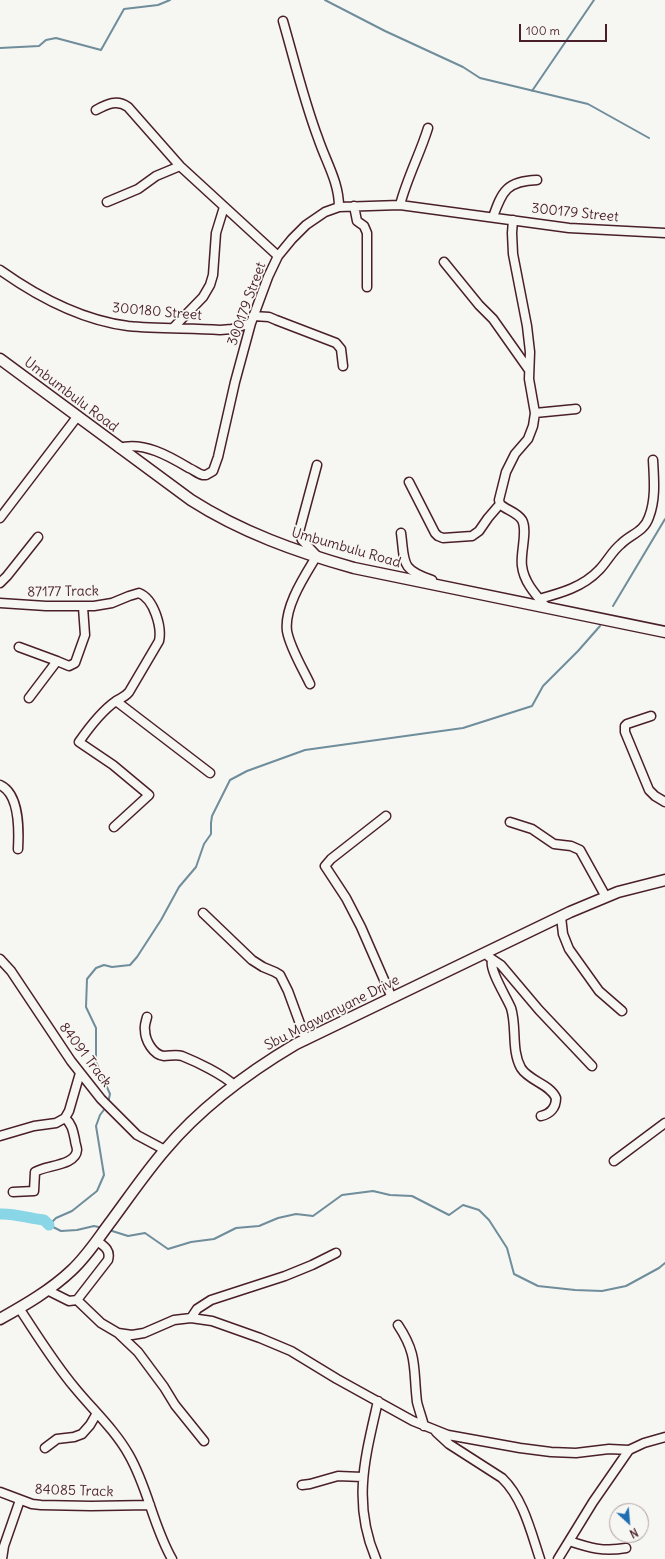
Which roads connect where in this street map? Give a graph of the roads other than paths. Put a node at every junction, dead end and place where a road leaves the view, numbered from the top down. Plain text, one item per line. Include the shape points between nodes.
1 (283, 21) dead end
2 (96, 110) dead end
3 (428, 128) dead end
4 (180, 166) junction
5 (537, 180) dead end
6 (107, 202) dead end
7 (400, 205) junction
8 (354, 206) junction
9 (224, 207) junction
10 (339, 207) junction
11 (493, 217) junction
12 (513, 220) junction
13 (665, 232) edge
14 (278, 256) junction
15 (444, 262) dead end
16 (0, 270) edge
17 (367, 287) dead end
18 (252, 320) junction
19 (173, 328) junction
20 (0, 359) edge
21 (343, 366) dead end
22 (529, 370) junction
23 (576, 409) dead end
24 (535, 413) junction
25 (77, 417) junction
26 (119, 448) junction
27 (653, 460) dead end
28 (317, 465) dead end
29 (409, 482) dead end
30 (500, 504) junction
31 (0, 518) edge
32 (401, 533) dead end
33 (38, 538) dead end
34 (317, 558) junction
35 (0, 583) edge
36 (445, 588) junction
37 (539, 599) junction
38 (0, 603) edge
39 (83, 607) junction
40 (547, 608) junction
41 (665, 632) edge
42 (19, 647) dead end
43 (57, 661) junction
44 (310, 684) dead end
45 (29, 698) dead end
46 (116, 701) junction
47 (651, 716) dead end
48 (210, 773) dead end
49 (0, 785) edge
50 (665, 802) edge
51 (386, 816) dead end
52 (510, 822) dead end
53 (114, 827) dead end
54 (18, 850) dead end
55 (665, 880) edge
56 (606, 897) junction
57 (203, 913) dead end
58 (562, 917) junction
59 (489, 956) junction
60 (0, 959) edge
61 (392, 998) junction
62 (622, 1011) dead end
63 (146, 1017) dead end
64 (306, 1040) junction
65 (592, 1066) dead end
66 (80, 1073) junction
67 (234, 1085) junction
68 (541, 1116) dead end
69 (65, 1118) junction
70 (665, 1124) edge
71 (0, 1136) edge
72 (165, 1150) junction
73 (614, 1161) dead end
74 (14, 1192) dead end
75 (99, 1239) junction
76 (336, 1252) dead end
77 (48, 1290) junction
78 (77, 1300) junction
79 (19, 1308) junction
80 (192, 1318) junction
81 (0, 1319) edge
82 (398, 1325) dead end
83 (118, 1333) junction
84 (378, 1401) junction
85 (97, 1413) junction
86 (424, 1426) junction
87 (436, 1431) junction
88 (665, 1437) edge
89 (204, 1441) dead end
90 (45, 1448) dead end
91 (629, 1450) junction
92 (362, 1477) junction
93 (302, 1484) dead end
94 (0, 1492) edge
95 (20, 1500) junction
96 (150, 1504) junction
97 (569, 1541) junction
98 (626, 1548) dead end
99 (2, 1559) edge
100 (172, 1559) edge
101 (376, 1559) edge
102 (540, 1559) edge
103 (558, 1559) edge

1 - 10 street via 317,138 334,174
2 - 4 street via 112,102 123,103
3 - 7 street
4 - 6 street via 156,176 138,189
4 - 9 street
5 - 11 street via 521,182 503,192
7 - 8 street, 300179 Street
7 - 11 street, 300179 Street
8 - 10 street, 300179 Street
8 - 17 street via 357,221 364,226 367,233
9 - 14 street
9 - 19 street via 216,233 214,270 210,285 203,297
10 - 14 street, 300179 Street via 325,212 306,225
11 - 12 street, 300179 Street
12 - 13 street, 300179 Street via 583,230
12 - 22 street via 513,254 529,339
14 - 18 street, 300179 Street
15 - 22 street via 493,319
16 - 19 street, 300180 Street via 25,288 94,319 128,326
18 - 19 street, 300180 Street via 220,330
18 - 21 street via 269,317 336,343 341,349
18 - 26 street, 300179 Street via 213,471 203,475 148,449 130,445
20 - 25 main road, Umbumbulu Road
22 - 24 street
23 - 24 street
24 - 30 street via 528,439 515,454 504,477 499,497
25 - 26 main road, Umbumbulu Road
25 - 31 street
26 - 34 main road, Umbumbulu Road via 207,511 258,535
27 - 37 street via 653,502 649,518 643,528 619,545 591,578 562,592
28 - 34 street via 300,532 302,540
29 - 30 street via 435,533 440,537 472,536
30 - 37 street via 517,515 523,523 523,571
32 - 36 street via 404,560 409,569
33 - 35 street
34 - 36 main road, Umbumbulu Road
34 - 44 street via 301,581 289,614 287,630
36 - 40 main road, Umbumbulu Road
37 - 40 street
38 - 39 street, 87177 Track
39 - 43 street via 85,634 76,660 70,666
39 - 46 street, 87177 Track via 112,603 142,594 147,598 158,622 161,632 159,641 129,692
40 - 41 main road, Umbumbulu Road
42 - 43 street
43 - 45 street
46 - 48 street
46 - 53 street via 79,742 113,765 149,795
47 - 50 street via 627,724 625,732 649,790
49 - 54 street via 9,791 12,797 17,821
51 - 61 street via 336,854 325,866 361,927
52 - 56 street via 532,829 554,844 580,850
55 - 56 main road, Sbu Magwanyane Drive
56 - 58 main road, Sbu Magwanyane Drive
57 - 64 street via 252,960 280,976
58 - 59 main road, Sbu Magwanyane Drive
58 - 62 street via 563,934 569,949 599,990
59 - 61 main road, Sbu Magwanyane Drive
59 - 65 street via 501,965
59 - 68 street via 512,1014 521,1068 556,1098 553,1109
60 - 66 street, 84091 Track via 14,975
61 - 64 main road, Sbu Magwanyane Drive
63 - 67 street via 144,1029 147,1040 156,1053 164,1056 182,1056 221,1075
64 - 67 main road, Sbu Magwanyane Drive via 266,1062
66 - 69 street
66 - 72 street, 84091 Track via 137,1135
67 - 72 main road, Sbu Magwanyane Drive via 203,1111
69 - 71 street via 56,1123 34,1126
69 - 74 street via 71,1123 77,1150 75,1155 70,1160 35,1172 34,1191
70 - 73 street
72 - 75 main road, Sbu Magwanyane Drive
75 - 77 main road, Sbu Magwanyane Drive via 71,1271
75 - 78 street via 108,1251 108,1260
76 - 80 street via 285,1276 211,1300 197,1309
77 - 78 street via 69,1301
77 - 79 main road, Sbu Magwanyane Drive
78 - 83 street via 101,1324
79 - 81 main road, Sbu Magwanyane Drive
79 - 85 street via 58,1367
80 - 83 street via 174,1320 144,1333
80 - 84 street via 212,1321 283,1347
82 - 86 street via 413,1354 418,1402
83 - 89 street via 138,1352
84 - 86 street
84 - 92 street
85 - 90 street via 82,1434 57,1439
85 - 96 street via 128,1454
86 - 87 street
87 - 91 street via 506,1446 551,1452
87 - 102 street via 449,1444 509,1485 515,1493
88 - 91 street
91 - 97 street
92 - 93 street via 338,1476
92 - 101 street via 364,1516
94 - 95 street, 84085 Track
95 - 96 street, 84085 Track via 56,1506
95 - 99 street
96 - 100 street via 161,1539
97 - 98 street via 595,1550
97 - 103 street

